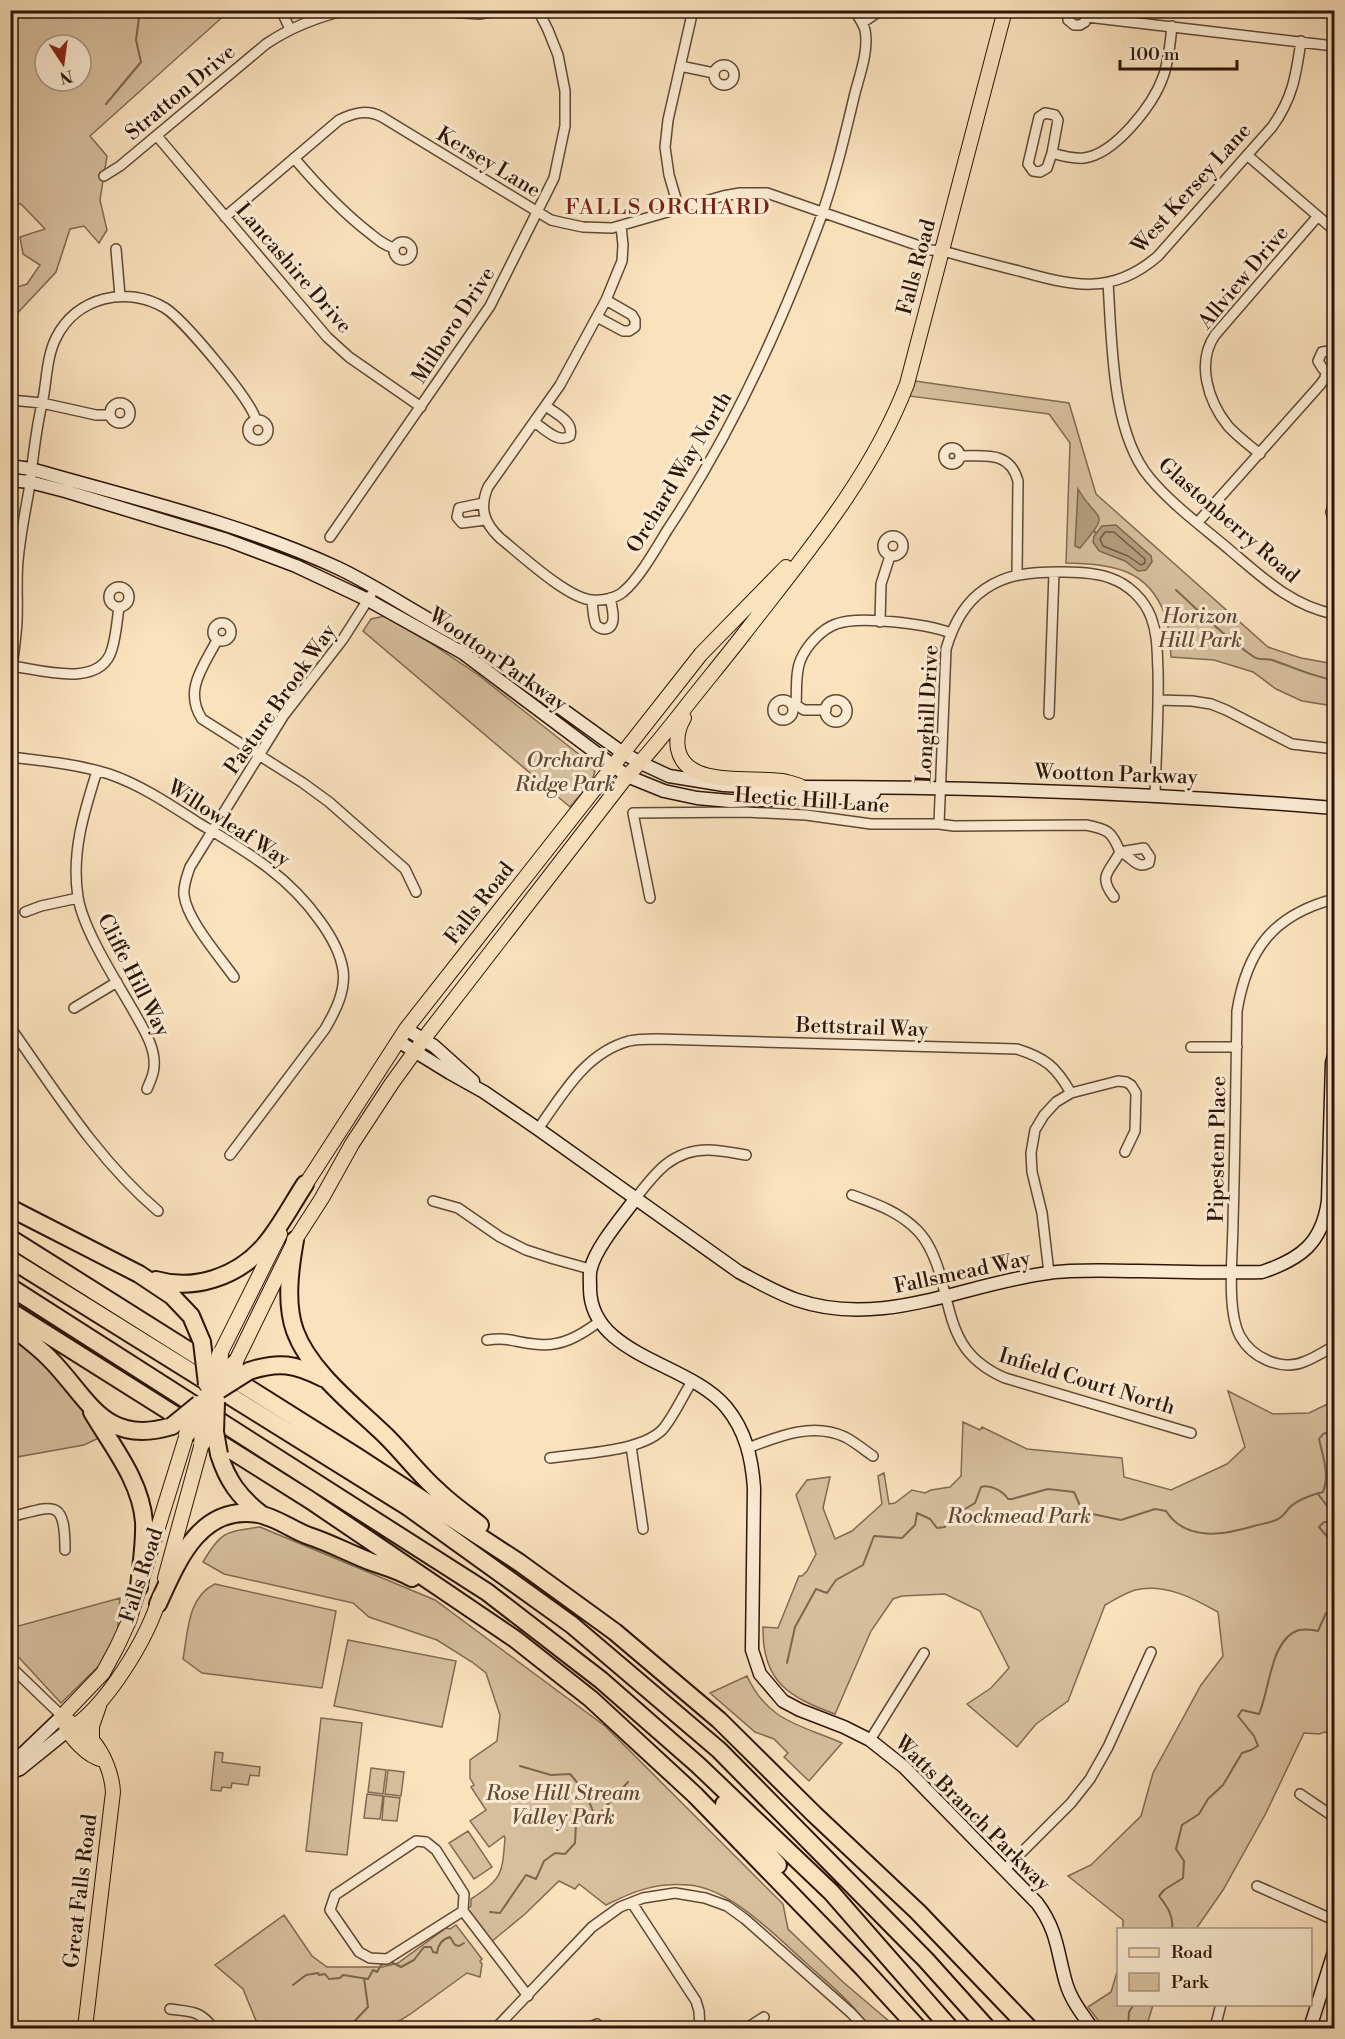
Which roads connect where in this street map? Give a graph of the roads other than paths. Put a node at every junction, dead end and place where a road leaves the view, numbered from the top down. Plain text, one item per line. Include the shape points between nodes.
1 (281, 10) edge
2 (347, 10) edge
3 (418, 10) edge
4 (504, 10) edge
5 (538, 10) edge
6 (693, 10) edge
7 (854, 10) edge
8 (881, 10) edge
9 (1005, 10) edge
10 (1068, 10) edge
11 (1086, 14) edge
12 (862, 23) junction
13 (1172, 26) junction
14 (290, 29) junction
15 (1300, 41) junction
16 (1335, 46) edge
17 (680, 66) junction
18 (714, 73) dead end
19 (157, 136) junction
20 (1052, 153) junction
21 (1247, 155) junction
22 (294, 158) junction
23 (104, 176) dead end
24 (679, 209) junction
25 (823, 211) junction
26 (538, 212) junction
27 (1318, 216) junction
28 (225, 217) junction
29 (621, 226) junction
30 (1335, 230) edge
31 (394, 248) dead end
32 (116, 249) dead end
33 (943, 251) junction
34 (1108, 283) junction
35 (120, 296) junction
36 (606, 300) junction
37 (597, 317) junction
38 (1335, 354) edge
39 (1330, 368) edge
40 (10, 400) edge
41 (42, 403) junction
42 (546, 406) junction
43 (421, 407) junction
44 (110, 415) dead end
45 (256, 420) dead end
46 (534, 422) junction
47 (1260, 454) junction
48 (961, 456) dead end
49 (10, 466) edge
50 (31, 469) junction
51 (10, 480) edge
52 (30, 482) junction
53 (483, 503) junction
54 (1335, 504) edge
55 (485, 520) junction
56 (831, 520) junction
57 (1335, 521) edge
58 (1198, 522) junction
59 (330, 537) dead end
60 (890, 556) dead end
61 (1054, 573) junction
62 (1017, 575) junction
63 (376, 587) junction
64 (610, 598) junction
65 (368, 600) junction
66 (592, 601) junction
67 (119, 607) dead end
68 (1335, 614) edge
69 (880, 622) junction
70 (951, 633) junction
71 (217, 640) dead end
72 (12, 666) junction
73 (10, 679) edge
74 (699, 691) junction
75 (1158, 700) junction
76 (826, 710) dead end
77 (1049, 714) dead end
78 (1335, 749) edge
79 (623, 753) junction
80 (259, 755) junction
81 (10, 757) edge
82 (640, 763) junction
83 (614, 766) junction
84 (97, 771) junction
85 (627, 776) junction
86 (800, 786) junction
87 (896, 789) junction
88 (941, 789) junction
89 (1155, 795) junction
90 (1335, 808) edge
91 (939, 824) junction
92 (212, 831) junction
93 (416, 892) dead end
94 (1114, 897) dead end
95 (78, 898) junction
96 (650, 898) dead end
97 (1335, 898) edge
98 (25, 912) dead end
99 (234, 977) dead end
100 (117, 982) junction
101 (74, 1008) dead end
102 (10, 1027) edge
103 (402, 1035) junction
104 (423, 1039) junction
105 (1191, 1047) dead end
106 (1237, 1047) junction
107 (415, 1052) junction
108 (1335, 1054) edge
109 (147, 1089) dead end
110 (484, 1092) junction
111 (1071, 1093) junction
112 (538, 1129) junction
113 (1125, 1152) dead end
114 (230, 1155) dead end
115 (746, 1155) dead end
116 (305, 1185) junction
117 (852, 1195) dead end
118 (636, 1198) junction
119 (434, 1201) dead end
120 (10, 1208) edge
121 (158, 1211) dead end
122 (10, 1238) edge
123 (296, 1240) junction
124 (10, 1259) edge
125 (590, 1269) junction
126 (1049, 1273) junction
127 (1232, 1273) junction
128 (139, 1274) junction
129 (10, 1287) edge
130 (946, 1296) junction
131 (10, 1311) edge
132 (600, 1321) junction
133 (10, 1325) edge
134 (487, 1340) dead end
135 (1335, 1346) edge
136 (220, 1354) joint
137 (242, 1367) junction
138 (693, 1380) junction
139 (329, 1381) junction
140 (209, 1394) junction
141 (85, 1401) junction
142 (1191, 1433) dead end
143 (195, 1439) junction
144 (630, 1446) junction
145 (748, 1448) junction
146 (873, 1456) dead end
147 (550, 1458) dead end
148 (261, 1514) junction
149 (10, 1517) edge
150 (644, 1529) dead end
151 (65, 1550) dead end
152 (520, 1563) junction
153 (139, 1587) junction
154 (158, 1604) junction
155 (515, 1639) junction
156 (1151, 1652) dead end
157 (924, 1653) dead end
158 (10, 1666) edge
159 (103, 1698) junction
160 (62, 1716) junction
161 (71, 1728) junction
162 (659, 1731) junction
163 (92, 1740) junction
164 (870, 1740) junction
165 (103, 1760) junction
166 (10, 1771) edge
167 (1300, 1794) dead end
168 (1335, 1817) edge
169 (1004, 1870) junction
170 (1257, 1886) dead end
171 (632, 1903) junction
172 (463, 1911) junction
173 (1335, 1920) edge
174 (946, 1940) junction
175 (1335, 1952) edge
176 (863, 1968) junction
177 (528, 1996) junction
178 (1220, 2006) edge
179 (170, 2009) dead end
180 (764, 2017) dead end
181 (505, 2020) junction
182 (85, 2028) edge
183 (213, 2028) edge
184 (496, 2028) edge
185 (513, 2028) edge
186 (700, 2028) edge
187 (747, 2028) edge
188 (865, 2028) edge
189 (918, 2028) edge
190 (950, 2028) edge
191 (987, 2028) edge
192 (1013, 2028) edge
193 (1029, 2028) edge
194 (1092, 2028) edge
195 (1215, 2028) edge
196 (1310, 2028) edge

1 - 14 street
2 - 14 street, Stratton Drive
3 - 4 street via 479,14
5 - 26 street, Milboro Drive via 558,55 566,109 559,160
6 - 17 street
7 - 12 street
8 - 12 street
9 - 33 main road, Falls Road
10 - 11 street via 1068,20 1074,26 1083,24
11 - 13 street
12 - 25 street, Orchard Way North via 866,40 862,63
13 - 15 street
13 - 20 street via 1166,67 1158,88 1144,111 1114,144 1086,158
14 - 19 street, Stratton Drive via 256,51
15 - 16 street
15 - 21 street, West Kersey Lane via 1296,75 1284,110
17 - 18 street
17 - 24 street via 665,147
19 - 23 street, Stratton Drive
19 - 28 street, Lancashire Drive
20 - 20 street via 1044,171 1030,168 1039,117 1048,112 1059,123
21 - 27 street
21 - 34 street, West Kersey Lane via 1158,256 1136,273
22 - 26 street, Kersey Lane via 339,120 369,112
22 - 28 street, Kersey Lane
22 - 31 street via 343,212
24 - 25 street, Kersey Lane via 752,192 781,196
24 - 29 street, Kersey Lane
25 - 33 street, Kersey Lane
25 - 64 street, Orchard Way North via 778,328 709,464 632,581 622,593
26 - 29 street, Kersey Lane via 583,226
26 - 43 street, Milboro Drive via 490,306
27 - 30 street
27 - 47 street, Allview Drive via 1215,335 1206,353 1206,375 1221,416
28 - 43 street, Lancashire Drive via 332,341
29 - 36 street via 622,261
32 - 35 street
33 - 34 street, West Kersey Lane via 1059,282
33 - 56 main road, Falls Road via 896,412
34 - 58 street, Glastonberry Road via 1115,384 1132,448 1150,479
35 - 41 street via 81,310 62,329 50,356
35 - 45 street via 147,299 176,316 245,398
36 - 37 street
36 - 37 street via 632,315 635,327 623,331
37 - 42 street
38 - 39 street via 1325,351 1318,357 1318,364
39 - 47 street
40 - 41 street
41 - 44 street
41 - 50 street
42 - 46 street
42 - 46 street via 570,424 570,436 559,439
43 - 59 street, Milboro Drive
46 - 53 street via 488,487
47 - 58 street
48 - 62 street via 995,456 1016,473
49 - 50 main road, Wootton Parkway
50 - 52 street
50 - 63 main road, Wootton Parkway via 228,525
51 - 52 main road, Wootton Parkway
52 - 65 main road, Wootton Parkway via 227,540 296,566
52 - 72 street via 18,561
53 - 55 street
53 - 55 street via 459,508 457,516 462,524
54 - 57 street via 1331,512
55 - 66 street via 500,538 568,591
56 - 74 main road, Falls Road
56 - 79 main road, Falls Road via 701,654
58 - 68 street, Glastonberry Road via 1282,594
60 - 69 street via 881,584
61 - 62 street, Longhill Drive
61 - 75 street, Longhill Drive via 1109,577 1142,600 1157,634
61 - 77 street
62 - 70 street, Longhill Drive via 985,589 962,612
63 - 65 street, Pasture Brook Way
63 - 79 main road, Wootton Parkway via 465,639
64 - 66 street, Orchard Way North
64 - 66 street via 613,619 606,629 596,624
65 - 80 street, Pasture Brook Way
65 - 83 main road, Wootton Parkway via 463,653
67 - 72 street via 112,649 100,667 81,674
69 - 70 street via 922,624
69 - 76 street via 842,622 827,628 802,657 795,706
70 - 88 street, Longhill Drive via 944,663
71 - 80 street via 195,684 196,711 210,726
72 - 73 street
74 - 82 main road, Falls Road
74 - 86 main road via 677,735 679,753 687,766 706,775
75 - 78 street via 1211,704 1292,744
75 - 89 street, Longhill Drive
79 - 82 main road, Wootton Parkway
79 - 83 main road, Falls Road
80 - 92 street, Pasture Brook Way
80 - 93 street via 329,802 405,869
81 - 84 street, Willowleaf Way
82 - 85 main road, Falls Road
82 - 86 main road, Wootton Parkway via 669,776 701,782
83 - 85 main road, Wootton Parkway
83 - 103 main road, Falls Road
84 - 92 street, Willowleaf Way via 138,786
84 - 95 street, Cliffe Hill Way via 77,848
85 - 87 main road, Wootton Parkway via 664,791 729,801 853,797
85 - 104 main road, Falls Road
86 - 87 main road, Wootton Parkway
87 - 88 main road, Wootton Parkway
88 - 89 main road, Wootton Parkway
88 - 91 street, Longhill Drive
89 - 90 main road, Wootton Parkway
91 - 94 street, Hectic Hill Lane via 1086,825 1106,829 1120,852 1105,875
91 - 96 street, Hectic Hill Lane via 871,824 746,812 633,813
92 - 99 street, Pasture Brook Way via 190,867 184,894 194,920
92 - 114 street, Willowleaf Way via 296,890 333,938 344,972 336,1010 325,1029
95 - 98 street
95 - 100 street, Cliffe Hill Way via 90,932
97 - 106 street, Pipestem Place via 1314,904 1285,921 1251,959 1240,993
100 - 101 street
100 - 109 street, Cliffe Hill Way via 153,1053 154,1068
102 - 121 street via 95,1147
103 - 104 main road, Fallsmead Way
103 - 107 main road, Fallsmead Way
103 - 116 main road, Falls Road
104 - 107 main road, Falls Road
104 - 110 main road, Fallsmead Way
105 - 106 street
106 - 127 street, Pipestem Place
107 - 110 main road, Fallsmead Way
107 - 123 main road, Falls Road via 352,1144
108 - 127 main road, Fallsmead Way via 1328,1201 1320,1230 1296,1258 1284,1265 1262,1272
110 - 112 main road, Fallsmead Way
111 - 112 street, Bettstrail Way via 1052,1065 1017,1049 657,1039 631,1041 608,1049 582,1069
111 - 113 street via 1118,1081 1131,1085 1137,1093 1135,1131
111 - 126 street via 1044,1115 1035,1130 1030,1153
112 - 118 main road, Fallsmead Way
115 - 118 street via 707,1150 682,1155 657,1170
116 - 128 highway via 264,1246 226,1275 206,1282 174,1285
116 - 136 main road, Falls Road
117 - 130 street, Infield Court North via 893,1210 917,1230 934,1256
118 - 125 main road
118 - 130 main road, Fallsmead Way via 739,1272 798,1301 835,1308 873,1309
119 - 125 street via 458,1208 526,1250
120 - 128 highway
122 - 152 highway
123 - 137 main road, Falls Road
123 - 139 highway via 290,1281 294,1329 302,1347
124 - 191 highway via 408,1507 572,1625 720,1750 926,1960
125 - 132 main road, Watts Branch Parkway via 590,1296
126 - 127 main road, Fallsmead Way
126 - 130 main road, Fallsmead Way
127 - 135 street, Pipestem Place via 1233,1318 1240,1337 1265,1360 1290,1365 1305,1362
128 - 140 highway, bridge via 172,1296 194,1323 202,1342
129 - 162 highway via 487,1592 601,1680
130 - 142 street, Infield Court North via 962,1344 988,1371
131 - 155 highway via 309,1500
132 - 134 street via 562,1343 536,1345 505,1338
132 - 138 main road, Watts Branch Parkway via 621,1343
133 - 141 highway via 50,1359
136 - 140 highway, bridge
137 - 139 highway via 288,1364
137 - 140 highway, bridge
138 - 144 street via 663,1429
138 - 145 main road, Watts Branch Parkway via 727,1408
139 - 152 highway via 437,1491
140 - 141 highway, bridge via 171,1426 143,1432 115,1425
140 - 143 highway, bridge
140 - 148 highway, bridge via 224,1472 246,1502
141 - 153 highway via 136,1486 144,1523
143 - 153 main road, Falls Road
143 - 154 main road, Falls Road
144 - 147 street
144 - 150 street
145 - 146 street via 785,1434 814,1430 846,1437
145 - 164 main road, Watts Branch Parkway via 754,1488 752,1650 760,1674 783,1701
148 - 154 highway via 226,1516 195,1537
148 - 155 highway via 407,1575
149 - 151 street via 47,1507 55,1510 65,1526
152 - 174 highway via 615,1632 718,1720
153 - 160 main road, Falls Road via 125,1629 103,1673
154 - 159 main road, Falls Road via 140,1641
155 - 176 highway via 591,1699 695,1795
156 - 169 street via 1090,1779
157 - 164 street
158 - 160 street
159 - 161 main road, Falls Road
159 - 163 main road via 92,1726
160 - 161 main road
160 - 166 main road via 15,1761
161 - 163 main road, Great Falls Road
161 - 165 main road via 95,1758
161 - 166 main road via 20,1769
162 - 176 highway via 776,1862
162 - 190 highway via 831,1892
163 - 165 main road, Great Falls Road
164 - 169 main road, Watts Branch Parkway via 904,1767
165 - 182 main road, Great Falls Road via 110,1771 114,1792
167 - 168 street
169 - 194 main road, Watts Branch Parkway via 1046,1915 1056,1937 1066,1984
170 - 173 street
171 - 177 street via 611,1912 592,1927
171 - 186 street via 696,2001
171 - 188 street via 675,1893 727,1906
172 - 172 street via 464,1894 436,1850 426,1842 416,1841 335,1895 330,1910 359,1952 370,1958 387,1959
172 - 177 street
174 - 192 highway
174 - 193 highway
175 - 196 main road
176 - 189 highway
177 - 181 street
178 - 195 street
179 - 183 street via 197,2012
180 - 187 street
181 - 184 street
181 - 185 street

